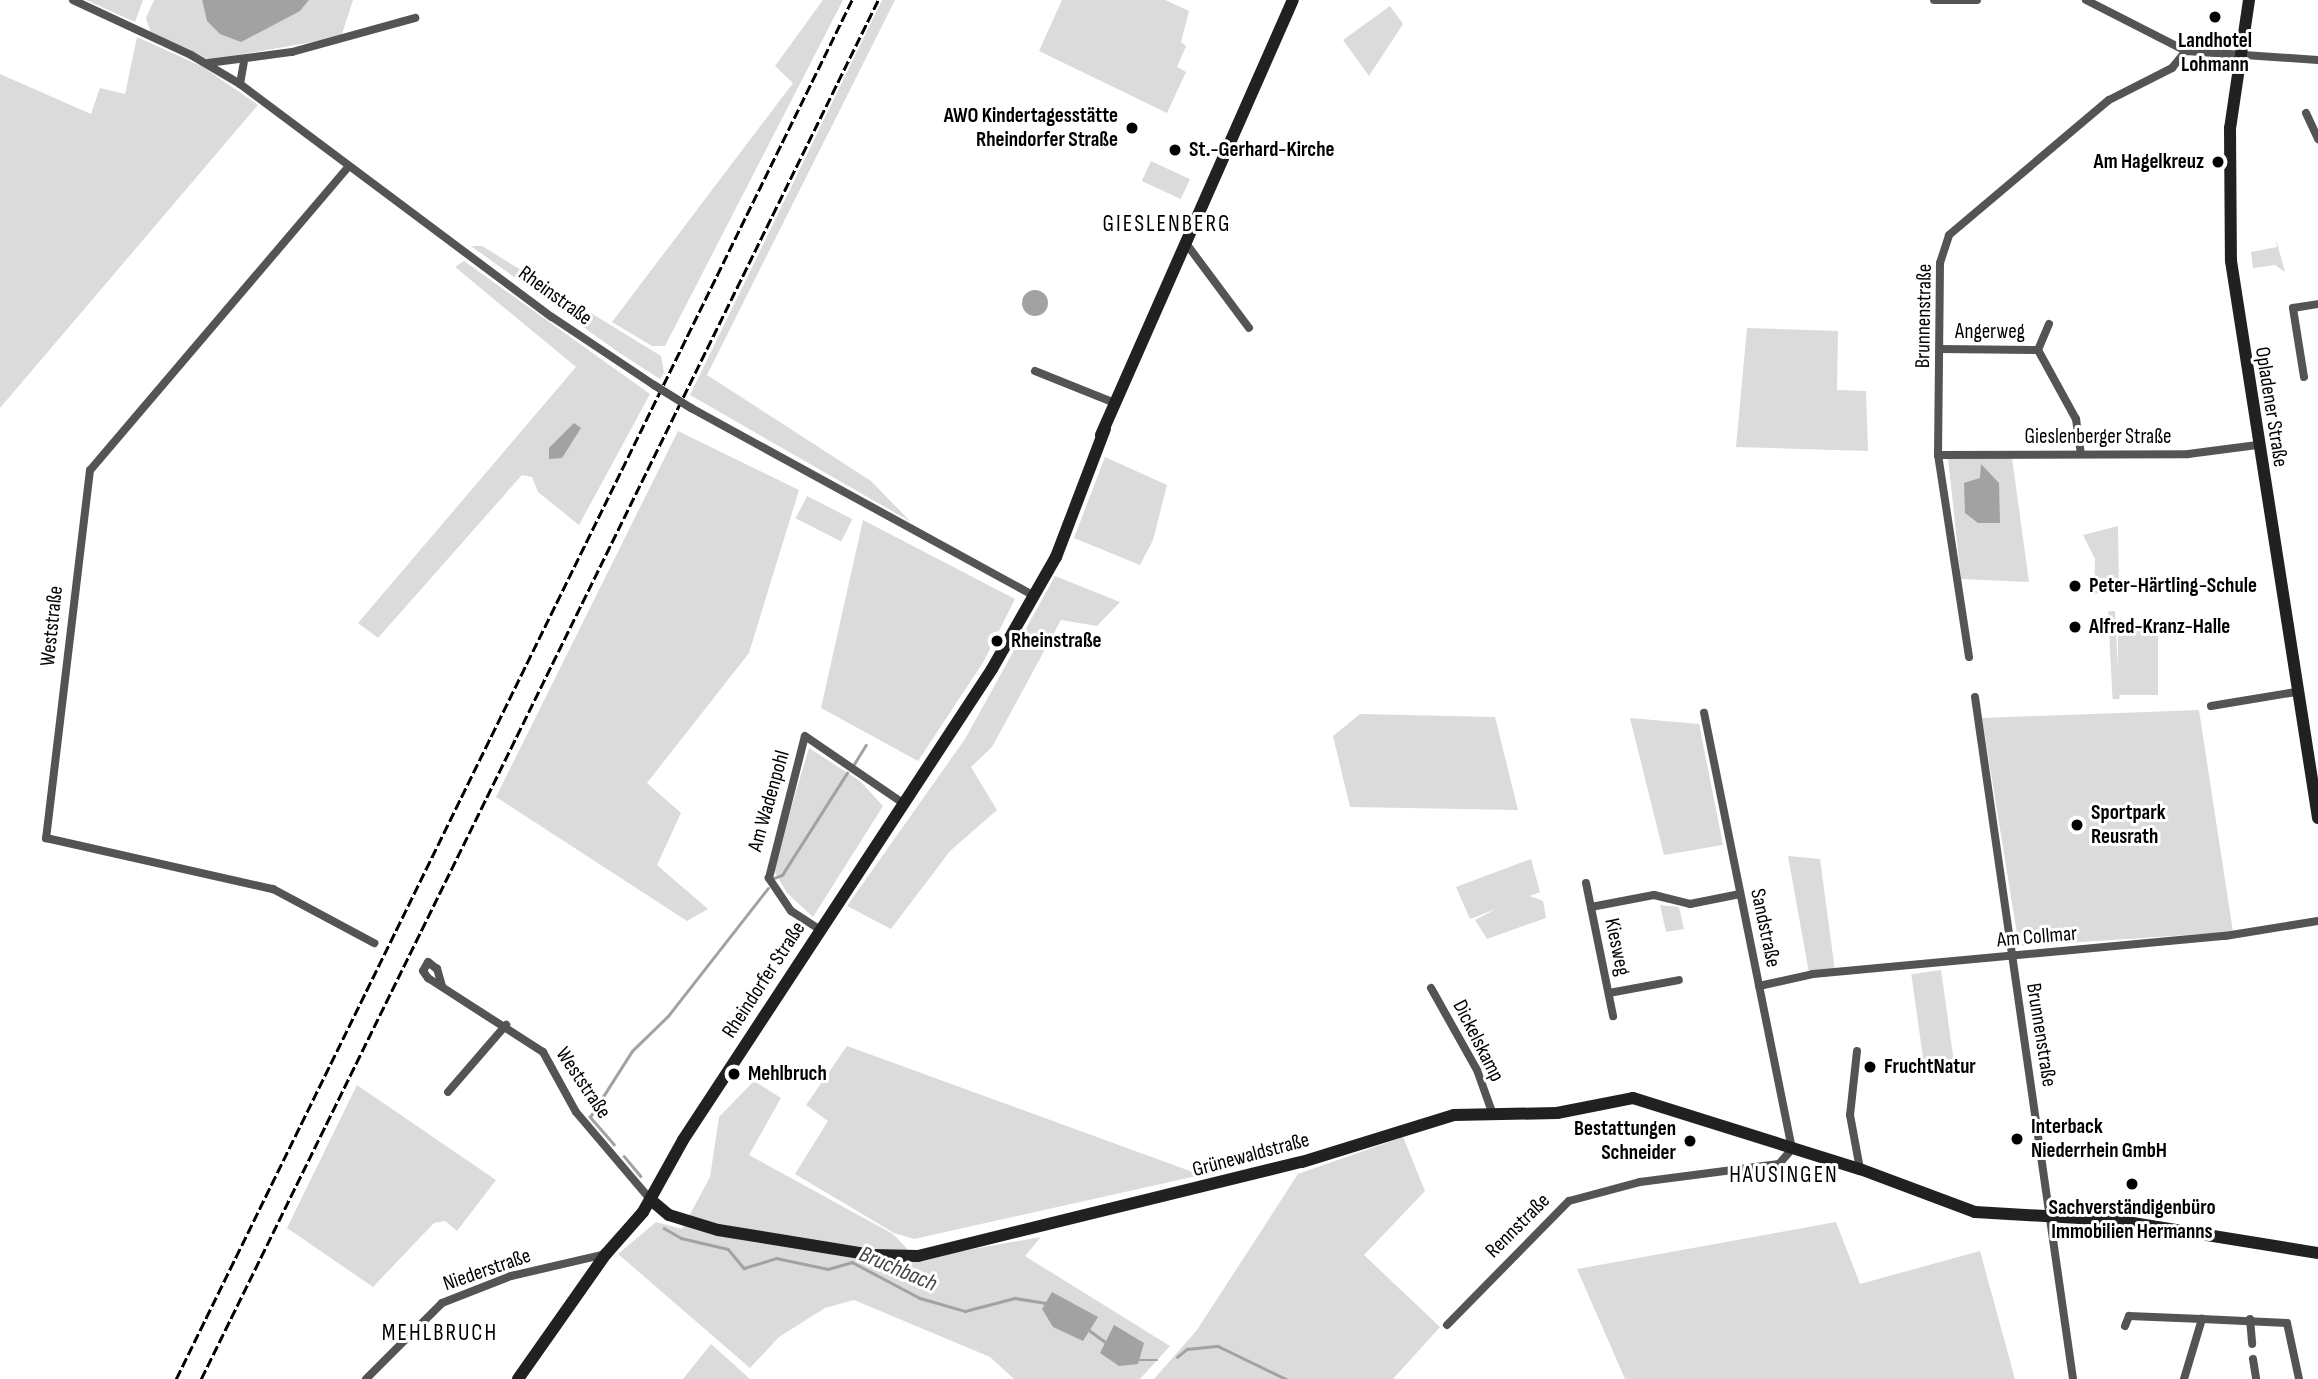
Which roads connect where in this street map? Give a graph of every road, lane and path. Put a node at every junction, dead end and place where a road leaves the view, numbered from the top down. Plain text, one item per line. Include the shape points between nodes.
1 (73, 0) edge
2 (1293, 0) edge
3 (1934, 0) edge
4 (1940, 0) edge
5 (1977, 0) edge
6 (2086, 0) edge
7 (2249, 0) edge
8 (415, 18) dead end
9 (2186, 51) junction
10 (2238, 57) junction
11 (2318, 60) edge
12 (244, 62) junction
13 (208, 64) junction
14 (240, 84) junction
15 (2305, 113) dead end
16 (2318, 139) edge
17 (349, 166) junction
18 (1185, 242) junction
19 (2318, 304) edge
20 (2049, 324) dead end
21 (1249, 328) dead end
22 (1941, 349) junction
23 (2038, 350) junction
24 (1035, 371) dead end
25 (2304, 377) dead end
26 (1115, 403) junction
27 (2257, 445) junction
28 (2081, 454) junction
29 (1938, 455) junction
30 (1033, 595) junction
31 (1969, 657) dead end
32 (2296, 692) junction
33 (1975, 697) dead end
34 (2211, 706) dead end
35 (1703, 713) dead end
36 (902, 803) junction
37 (2318, 818) edge
38 (1586, 883) dead end
39 (1740, 894) junction
40 (1591, 907) junction
41 (2318, 921) edge
42 (819, 929) junction
43 (374, 943) dead end
44 (2010, 956) junction
45 (1679, 979) dead end
46 (442, 986) dead end
47 (1759, 986) junction
48 (1431, 988) dead end
49 (1609, 993) junction
50 (1613, 1016) dead end
51 (506, 1025) junction
52 (1857, 1051) dead end
53 (448, 1092) dead end
54 (1492, 1112) junction
55 (1792, 1149) junction
56 (1860, 1169) junction
57 (650, 1200) junction
58 (2051, 1213) junction
59 (2318, 1253) edge
60 (606, 1254) junction
61 (2202, 1319) junction
62 (2250, 1319) junction
63 (1447, 1325) dead end
64 (2126, 1326) dead end
65 (2252, 1344) dead end
66 (2253, 1359) dead end
67 (366, 1379) edge
68 (518, 1379) edge
69 (2073, 1379) edge
70 (2185, 1379) edge
71 (2256, 1379) edge
72 (2299, 1379) edge

1 - 13 street, Rheinstraße
2 - 18 main road, Rheindorfer Straße
3 - 4 street
4 - 5 street
6 - 9 street
7 - 10 main road, Opladener Straße
8 - 12 street
9 - 10 street
9 - 22 street, Brunnenstraße via 2172,68 2109,100 1949,235 1940,262
10 - 11 street
10 - 27 main road, Opladener Straße via 2229,151 2229,233
12 - 13 street
12 - 14 street
13 - 14 street, Rheinstraße
14 - 17 street, Rheinstraße
15 - 16 street
17 - 30 street, Rheinstraße, bridge via 653,385
17 - 43 street, Weststraße via 90,470 46,838 273,889
18 - 21 street
18 - 26 main road, Rheindorfer Straße
19 - 25 street via 2293,308
20 - 23 street, Angerweg
22 - 23 street, Angerweg
22 - 29 street, Brunnenstraße
23 - 28 street, Angerweg via 2076,419
24 - 26 street
26 - 30 main road, Rheindorfer Straße via 1068,530
27 - 28 street, Gieslenberger Straße via 2228,450
27 - 32 main road, Opladener Straße
28 - 29 street, Gieslenberger Straße
29 - 31 street, Brunnenstraße
30 - 36 main road, Rheindorfer Straße via 961,718
32 - 34 street
32 - 37 main road, Opladener Straße
33 - 44 street, Brunnenstraße
35 - 39 street, Sandstraße
36 - 42 main road, Rheindorfer Straße
36 - 42 street, Am Wadenpohl via 806,736 769,878 791,911
38 - 40 street, Kiesweg
39 - 40 street, Kiesweg via 1690,904 1654,895
39 - 47 street, Sandstraße
40 - 49 street, Kiesweg
41 - 44 street, Am Collmar via 2231,935
42 - 57 main road, Rheindorfer Straße via 682,1140
44 - 47 street, Am Collmar via 1813,974
44 - 58 street, Brunnenstraße
45 - 49 street, Kiesweg
46 - 51 street, Weststraße
47 - 55 street, Sandstraße
48 - 54 street, Dickelskamp via 1477,1070
49 - 50 street, Kiesweg
51 - 53 street
51 - 57 street, Weststraße via 543,1052 576,1112
52 - 56 street via 1850,1115
54 - 55 main road, Grünewaldstraße via 1557,1113 1640,1099 1703,1124
54 - 57 main road, Grünewaldstraße via 1454,1115 1302,1162 918,1256 731,1233 669,1214
55 - 56 main road, Grünewaldstraße
55 - 63 street, Rennstraße via 1779,1164 1640,1182 1569,1201
56 - 58 main road, Grünewaldstraße via 1975,1212
57 - 60 main road, Rheindorfer Straße
58 - 59 main road, Grünewaldstraße
58 - 69 street, Brunnenstraße
60 - 67 street, Niederstraße via 511,1276 442,1303
60 - 68 main road, Rheindorfer Straße
61 - 62 street
61 - 64 street via 2129,1316
61 - 70 street
62 - 65 street
62 - 72 street via 2279,1320 2291,1328
66 - 71 street

